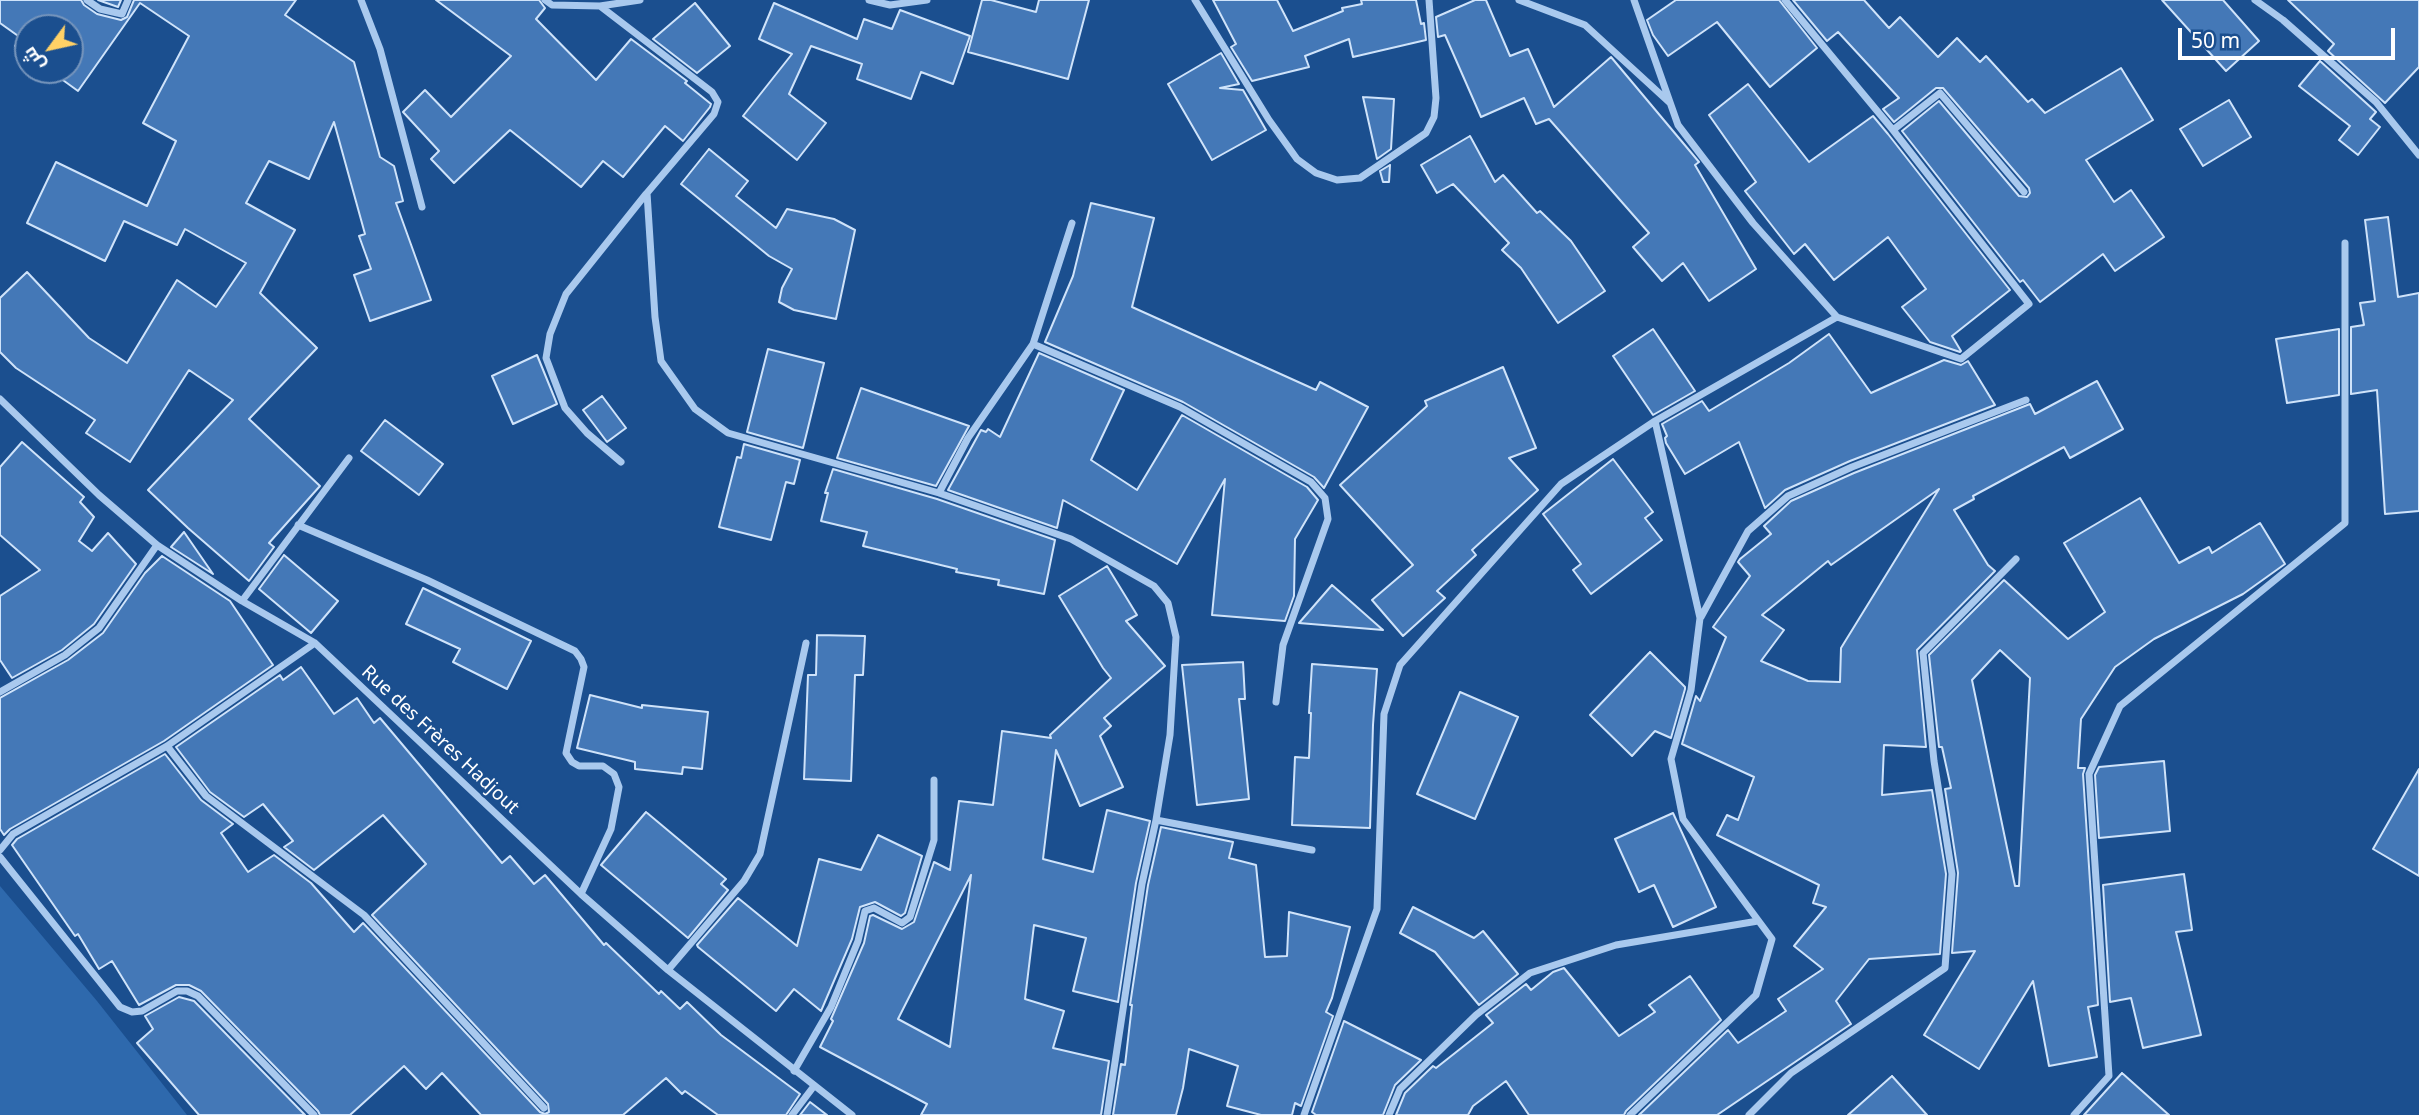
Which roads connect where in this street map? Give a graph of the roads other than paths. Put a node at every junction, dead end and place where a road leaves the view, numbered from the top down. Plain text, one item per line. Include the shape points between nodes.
1 (87, 0) edge
2 (128, 0) edge
3 (361, 0) edge
4 (545, 0) edge
5 (640, 0) edge
6 (869, 0) edge
7 (928, 0) edge
8 (1195, 0) edge
9 (1429, 0) edge
10 (1519, 0) edge
11 (1634, 0) edge
12 (1785, 0) edge
13 (2255, 0) edge
14 (600, 6) junction
15 (1671, 104) junction
16 (1893, 130) junction
17 (2419, 155) edge
18 (2024, 192) dead end
19 (647, 193) junction
20 (422, 207) dead end
21 (1072, 223) dead end
22 (2344, 243) dead end
23 (1837, 317) junction
24 (1032, 344) junction
25 (0, 399) edge
26 (2026, 400) dead end
27 (1655, 421) junction
28 (349, 458) dead end
29 (621, 462) dead end
30 (939, 493) junction
31 (298, 525) junction
32 (157, 545) junction
33 (2016, 559) dead end
34 (242, 601) junction
35 (1700, 618) junction
36 (315, 643) junction
37 (806, 643) dead end
38 (0, 692) edge
39 (1276, 702) dead end
40 (167, 746) junction
41 (934, 780) dead end
42 (1156, 820) junction
43 (0, 850) edge
44 (1312, 850) dead end
45 (0, 857) edge
46 (581, 894) junction
47 (1758, 920) junction
48 (668, 970) junction
49 (794, 1071) junction
50 (814, 1086) junction
51 (544, 1108) dead end
52 (314, 1115) edge
53 (792, 1115) edge
54 (852, 1115) edge
55 (1107, 1115) edge
56 (1304, 1115) edge
57 (1389, 1115) edge
58 (1630, 1115) edge
59 (1749, 1115) edge
60 (2074, 1115) edge

1 - 2 street via 100,9 122,14
3 - 20 street via 380,49
4 - 14 street via 552,5
5 - 14 street
6 - 7 street via 890,5
8 - 9 street via 1297,159 1316,173 1337,180 1360,178 1426,134 1436,98
10 - 15 street via 1585,25
11 - 15 street
12 - 16 street
13 - 17 street via 2376,102
14 - 19 street via 712,92 718,102 714,114
15 - 23 street via 1678,125 1754,223
16 - 18 street via 1940,93
16 - 23 street via 2029,304 1961,359
19 - 29 street via 566,294 546,358 565,408
19 - 30 street via 661,361 695,409 728,433
21 - 24 street
22 - 60 street via 2345,523 2120,706 2089,774 2109,1076
23 - 27 street
24 - 30 street via 968,438
24 - 39 street via 1180,407 1311,482 1325,498 1328,519 1283,645
25 - 32 street, Rue des Frères Hadjout
26 - 35 street via 1788,496 1748,531
27 - 35 street
27 - 56 street via 1561,484 1400,665 1384,714 1377,909
28 - 31 street
30 - 42 street via 1071,539 1154,586 1168,603 1176,637 1170,735
31 - 34 street
31 - 46 street via 575,651 584,667 566,753 579,766 603,766 614,774 619,787 611,829
32 - 34 street, Rue des Frères Hadjout
32 - 38 street via 99,628 65,655
33 - 59 street via 1923,653 1952,874 1945,968 1791,1073
34 - 36 street, Rue des Frères Hadjout
35 - 47 street via 1691,690 1671,759 1673,771 1683,820
36 - 40 street
36 - 46 street, Rue des Frères Hadjout
37 - 48 street via 760,854 744,881
40 - 43 street via 13,834
40 - 51 street via 206,796 364,915
41 - 49 street via 933,840 910,917 902,923 874,908 865,911 858,942 831,1007
42 - 44 street
42 - 55 street
45 - 52 street via 120,1007 142,1011 177,991 198,996
46 - 48 street, Rue des Frères Hadjout
47 - 57 street via 1616,945 1530,972 1476,1015 1400,1089
47 - 58 street via 1772,939 1755,995
48 - 49 street, Rue des Frères Hadjout
49 - 50 street, Rue des Frères Hadjout
50 - 53 street
50 - 54 street, Rue des Frères Hadjout

